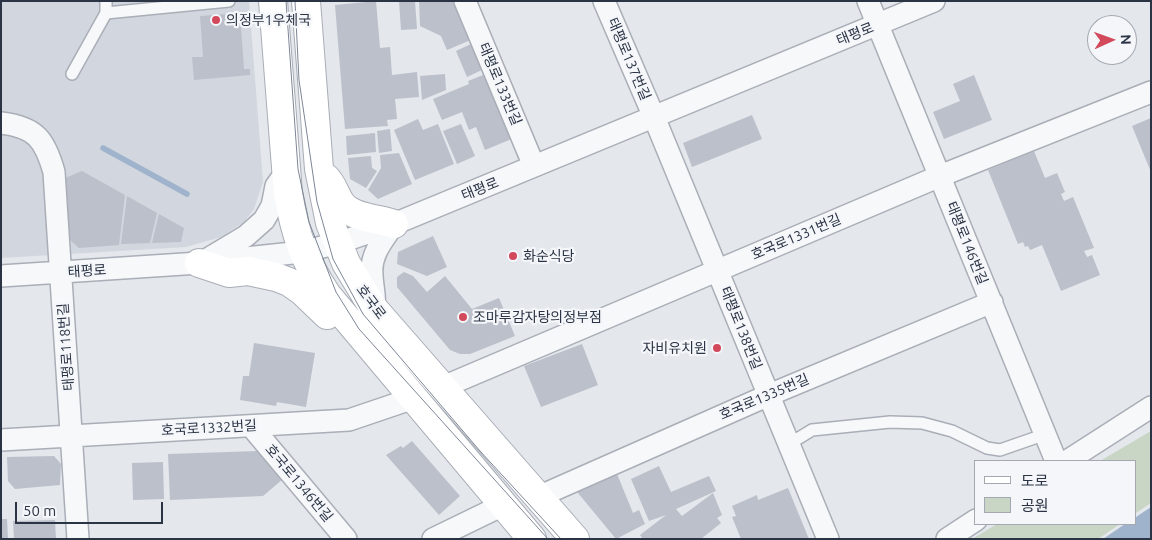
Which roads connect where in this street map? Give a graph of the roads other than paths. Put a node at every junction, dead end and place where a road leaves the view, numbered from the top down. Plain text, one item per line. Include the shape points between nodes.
1 (229, 1) edge
2 (273, 1) edge
3 (306, 1) edge
4 (465, 1) edge
5 (604, 1) edge
6 (868, 1) edge
7 (934, 1) edge
8 (106, 7) edge
9 (878, 24) junction
10 (72, 74) dead end
11 (1151, 92) edge
12 (654, 117) junction
13 (1, 122) edge
14 (534, 166) junction
15 (319, 169) junction
16 (286, 172) junction
17 (940, 176) junction
18 (394, 224) junction
19 (338, 243) junction
20 (302, 252) junction
21 (199, 264) junction
22 (718, 270) junction
23 (60, 272) junction
24 (1, 276) edge
25 (992, 302) junction
26 (374, 309) junction
27 (353, 327) junction
28 (443, 387) junction
29 (768, 395) junction
30 (414, 398) junction
31 (1151, 407) edge
32 (251, 426) junction
33 (1046, 434) junction
34 (72, 436) junction
35 (1, 440) edge
36 (789, 444) junction
37 (1056, 460) edge
38 (1069, 460) edge
39 (538, 497) junction
40 (502, 505) junction
41 (974, 521) edge
42 (457, 533) edge
43 (78, 539) edge
44 (346, 539) edge
45 (433, 539) edge
46 (532, 539) edge
47 (575, 539) edge
48 (828, 539) edge
49 (947, 539) edge

1 - 8 lane
2 - 16 street, 호국로
3 - 15 street, 호국로
4 - 14 street, 태평로133번길
5 - 12 street, 태평로137번길
6 - 9 street, 태평로146번길
7 - 9 street, 태평로
8 - 10 lane
9 - 12 street, 태평로
9 - 17 street, 태평로146번길
11 - 17 street, 호국로1331번길
12 - 14 street, 태평로
12 - 22 street, 태평로138번길
13 - 23 street, 태평로118번길 via 17,124 32,131 47,148 54,172
14 - 18 street, 태평로
15 - 18 street via 331,183 341,204 351,212
15 - 19 street, 호국로 via 330,223
16 - 20 street, 호국로 via 293,224
16 - 21 street via 276,186 272,206 264,220 246,236
17 - 22 street, 호국로1331번길
17 - 25 street, 태평로146번길
18 - 19 street, 태평로
18 - 26 street via 372,260 376,295
19 - 20 street, 태평로
19 - 26 street, 호국로 via 354,280
20 - 21 street, 태평로
20 - 27 street, 호국로 via 327,295
21 - 23 street, 태평로
21 - 27 street via 229,273 248,271 282,280 302,291 325,315
22 - 28 street, 호국로1331번길
22 - 29 street, 태평로138번길
23 - 24 street, 태평로
23 - 34 street, 태평로118번길
25 - 29 street, 호국로1335번길
25 - 33 street, 태평로146번길
26 - 28 street, 호국로
27 - 30 street, 호국로
28 - 39 street, 호국로
29 - 36 street, 태평로138번길
29 - 39 street, 호국로1335번길
30 - 32 street, 호국로1332번길 via 349,420
30 - 40 street, 호국로
31 - 38 street
32 - 34 street, 호국로1332번길
32 - 44 street, 호국로1346번길
33 - 36 lane via 1000,450 987,448 952,431 922,424 890,422 812,430
33 - 37 street, 태평로146번길
34 - 35 street, 호국로1332번길
34 - 43 street, 태평로118번길
36 - 48 street, 태평로138번길
39 - 47 street, 호국로
40 - 42 street
40 - 46 street, 호국로
41 - 49 street
42 - 45 street

